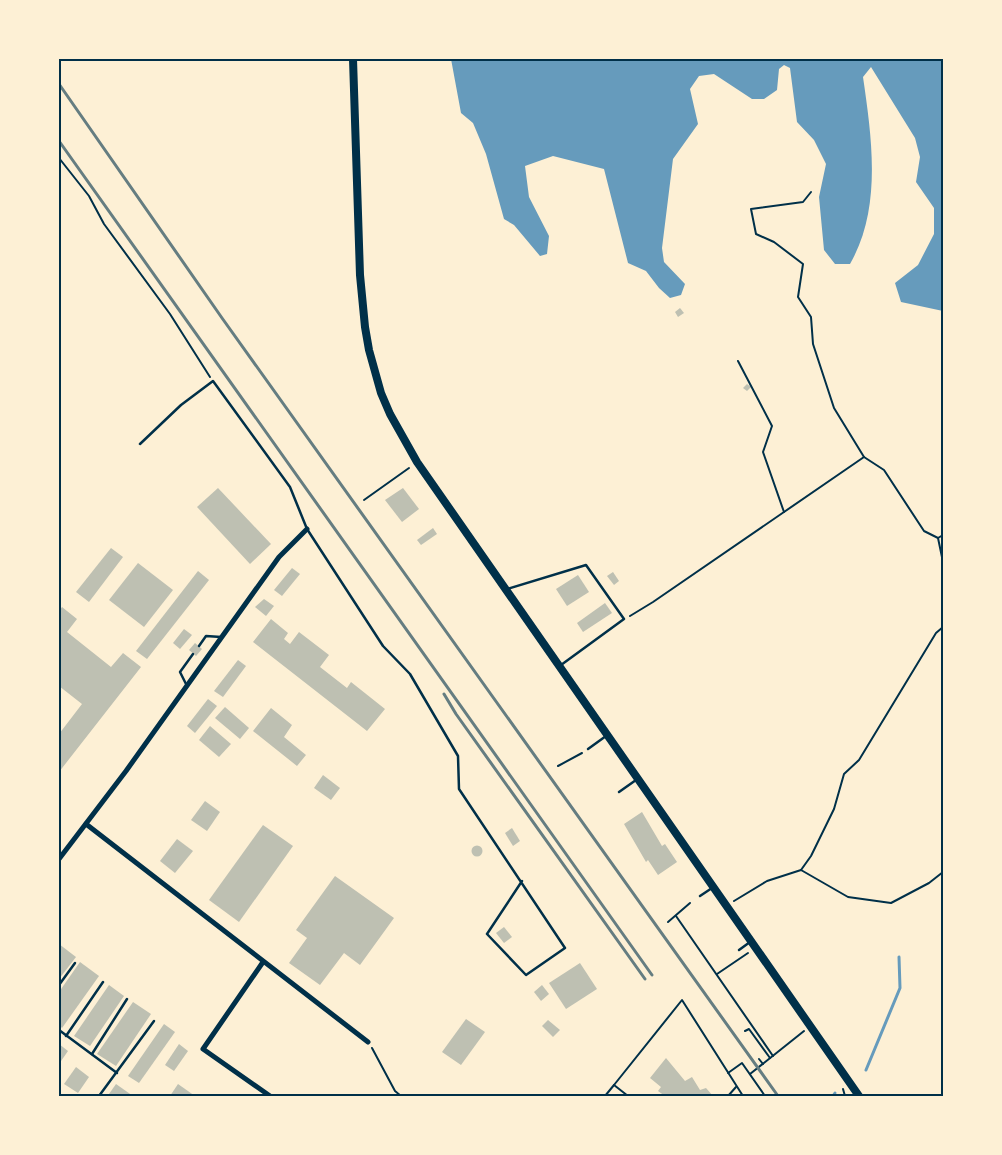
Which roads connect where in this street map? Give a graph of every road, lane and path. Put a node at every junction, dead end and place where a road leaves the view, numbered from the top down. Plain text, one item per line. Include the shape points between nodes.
1 (353, 59) edge
2 (59, 158) edge
3 (811, 192) dead end
4 (738, 361) dead end
5 (213, 381) junction
6 (140, 444) dead end
7 (864, 457) junction
8 (417, 462) junction
9 (364, 500) dead end
10 (784, 512) junction
11 (307, 529) junction
12 (943, 536) edge
13 (938, 538) junction
14 (943, 562) edge
15 (506, 590) junction
16 (624, 619) junction
17 (943, 627) edge
18 (222, 637) junction
19 (199, 646) dead end
20 (193, 654) dead end
21 (559, 666) junction
22 (186, 685) junction
23 (607, 735) junction
24 (588, 749) joint
25 (558, 766) dead end
26 (638, 778) junction
27 (619, 792) dead end
28 (86, 824) junction
29 (59, 860) edge
30 (801, 870) junction
31 (943, 872) edge
32 (522, 881) junction
33 (713, 887) junction
34 (700, 896) dead end
35 (690, 903) dead end
36 (726, 906) junction
37 (676, 916) junction
38 (668, 922) dead end
39 (751, 942) junction
40 (739, 950) dead end
41 (748, 953) dead end
42 (263, 962) junction
43 (75, 963) dead end
44 (716, 975) junction
45 (103, 982) dead end
46 (59, 985) edge
47 (128, 999) dead end
48 (154, 1021) dead end
49 (59, 1030) edge
50 (745, 1031) dead end
51 (804, 1031) dead end
52 (66, 1036) junction
53 (368, 1042) joint
54 (92, 1054) junction
55 (773, 1056) junction
56 (770, 1058) junction
57 (759, 1059) dead end
58 (763, 1064) junction
59 (117, 1073) junction
60 (728, 1073) junction
61 (750, 1074) junction
62 (614, 1085) junction
63 (736, 1086) junction
64 (99, 1096) edge
65 (270, 1096) edge
66 (401, 1096) edge
67 (605, 1096) edge
68 (628, 1096) edge
69 (728, 1096) edge
70 (743, 1096) edge
71 (765, 1096) edge
72 (859, 1096) edge

1 - 8 main road via 360,276 366,335 384,400
2 - 5 path via 89,196 104,224 170,314
3 - 7 path via 803,202 751,209 756,234 774,242 803,264 798,297 811,317 818,366 834,408
4 - 10 path via 772,426 763,452
5 - 6 lane
5 - 11 lane via 290,486
7 - 10 path
7 - 13 path via 884,470 924,531
8 - 9 path
8 - 15 main road
10 - 16 path
11 - 18 street via 279,557
11 - 32 lane via 382,646 410,674 458,756 458,789
12 - 13 path
13 - 14 path
15 - 16 lane via 586,565
15 - 21 main road
16 - 21 lane
17 - 30 path via 936,633 859,760 844,774 834,808
18 - 19 lane via 206,636
18 - 22 street
20 - 22 lane via 180,672
21 - 23 main road
22 - 28 street
23 - 24 lane
23 - 26 main road
24 - 25 path
26 - 27 lane
26 - 33 main road
28 - 29 street
28 - 42 street
30 - 31 path via 848,897 891,903 929,884
30 - 36 path via 768,881
32 - 32 lane via 487,934 526,975 565,948
33 - 34 lane
33 - 36 main road
35 - 37 path
36 - 39 main road
37 - 38 path
37 - 44 path
39 - 40 lane
39 - 72 main road
41 - 44 path
42 - 53 street
42 - 65 street via 202,1049
43 - 46 lane
44 - 55 path
45 - 52 lane
47 - 54 lane
48 - 59 lane
49 - 52 lane
50 - 56 path via 749,1029
51 - 55 path
52 - 54 lane
53 - 66 path via 395,1091
54 - 59 lane
55 - 56 path
56 - 58 path
57 - 58 path
58 - 61 path
59 - 64 lane
60 - 61 path via 742,1063
60 - 62 path via 682,1000
60 - 63 path
61 - 71 path
62 - 67 path
62 - 68 path
63 - 69 path
63 - 70 path

